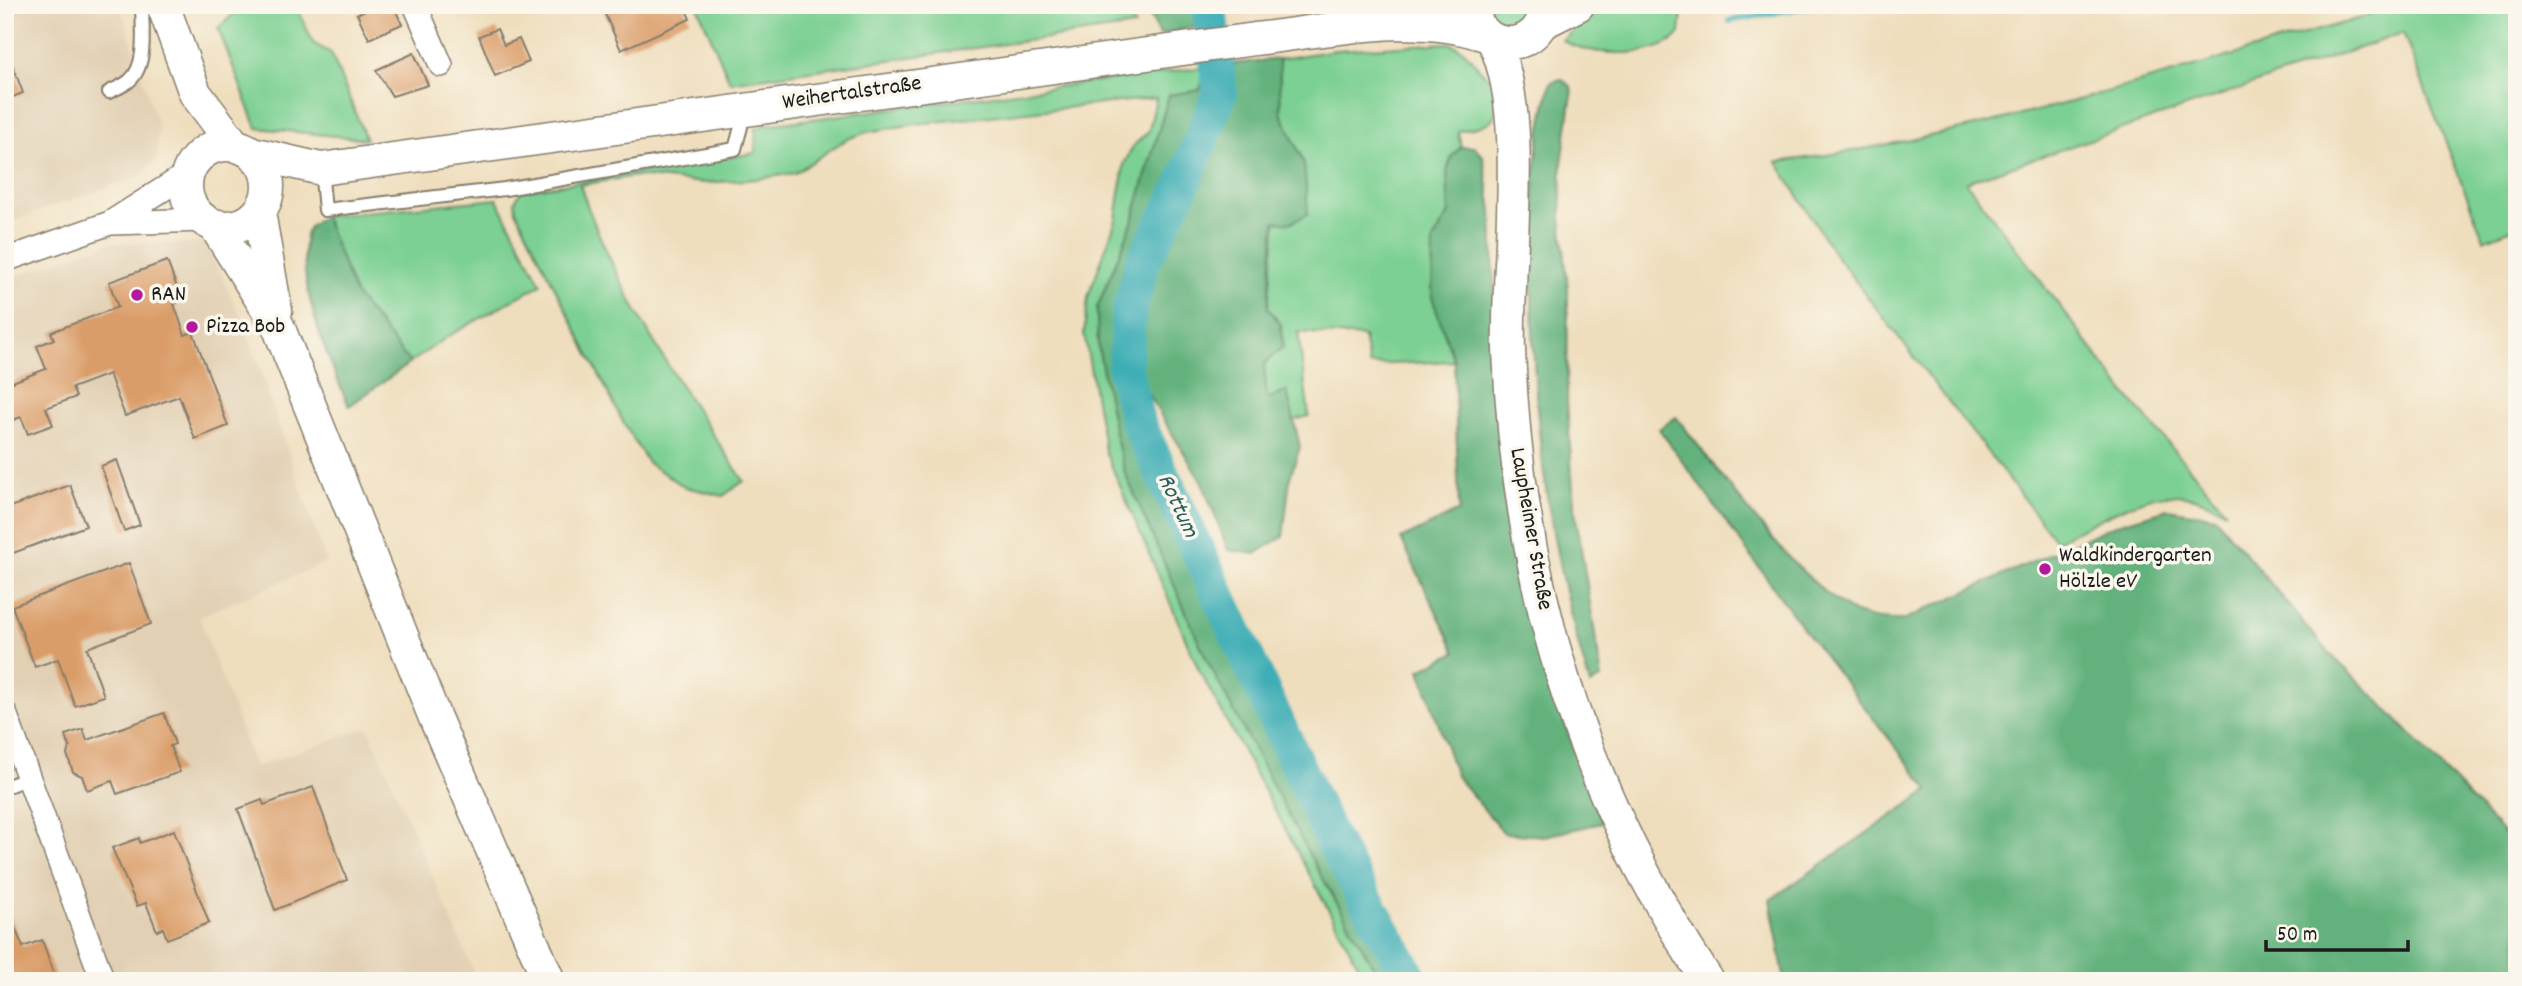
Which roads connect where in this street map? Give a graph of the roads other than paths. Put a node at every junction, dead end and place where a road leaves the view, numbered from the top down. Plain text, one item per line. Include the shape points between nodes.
1 (142, 5) edge
2 (163, 5) edge
3 (415, 5) edge
4 (1434, 5) edge
5 (1472, 5) edge
6 (1578, 5) edge
7 (1541, 20) edge
8 (1383, 25) junction
9 (1489, 38) junction
10 (441, 65) dead end
11 (109, 92) dead end
12 (195, 93) junction
13 (740, 109) junction
14 (1512, 124) junction
15 (243, 149) junction
16 (190, 169) junction
17 (321, 169) junction
18 (262, 206) junction
19 (110, 223) junction
20 (209, 223) junction
21 (5, 260) edge
22 (278, 326) junction
23 (5, 713) edge
24 (29, 778) junction
25 (5, 787) edge
26 (102, 981) edge
27 (549, 981) edge
28 (1708, 981) edge

1 - 11 lane via 138,68 130,80
2 - 12 street
3 - 10 street
4 - 8 street, Weihertalstraße
5 - 9 street, Laupheimer Straße via 1473,17
6 - 7 street
7 - 9 street via 1518,42
7 - 14 street, Laupheimer Straße via 1527,55
8 - 9 street, Weihertalstraße via 1457,25
8 - 13 street, Weihertalstraße
9 - 14 street, Laupheimer Straße via 1500,54
12 - 15 street
12 - 16 street
13 - 17 street, Weihertalstraße
13 - 17 lane via 735,149 505,189 325,210
14 - 28 street, Laupheimer Straße via 1509,348 1514,433 1536,584 1573,714 1618,823 1639,869
15 - 16 street via 211,148
15 - 17 street, Weihertalstraße
15 - 18 street via 265,170 268,190
16 - 19 street
16 - 20 street via 188,200
17 - 18 street, Weihertalstraße
18 - 20 street via 239,226
18 - 22 street
19 - 20 street
19 - 21 street
20 - 22 street
22 - 27 street via 435,718
23 - 24 street
24 - 25 lane
24 - 26 street

